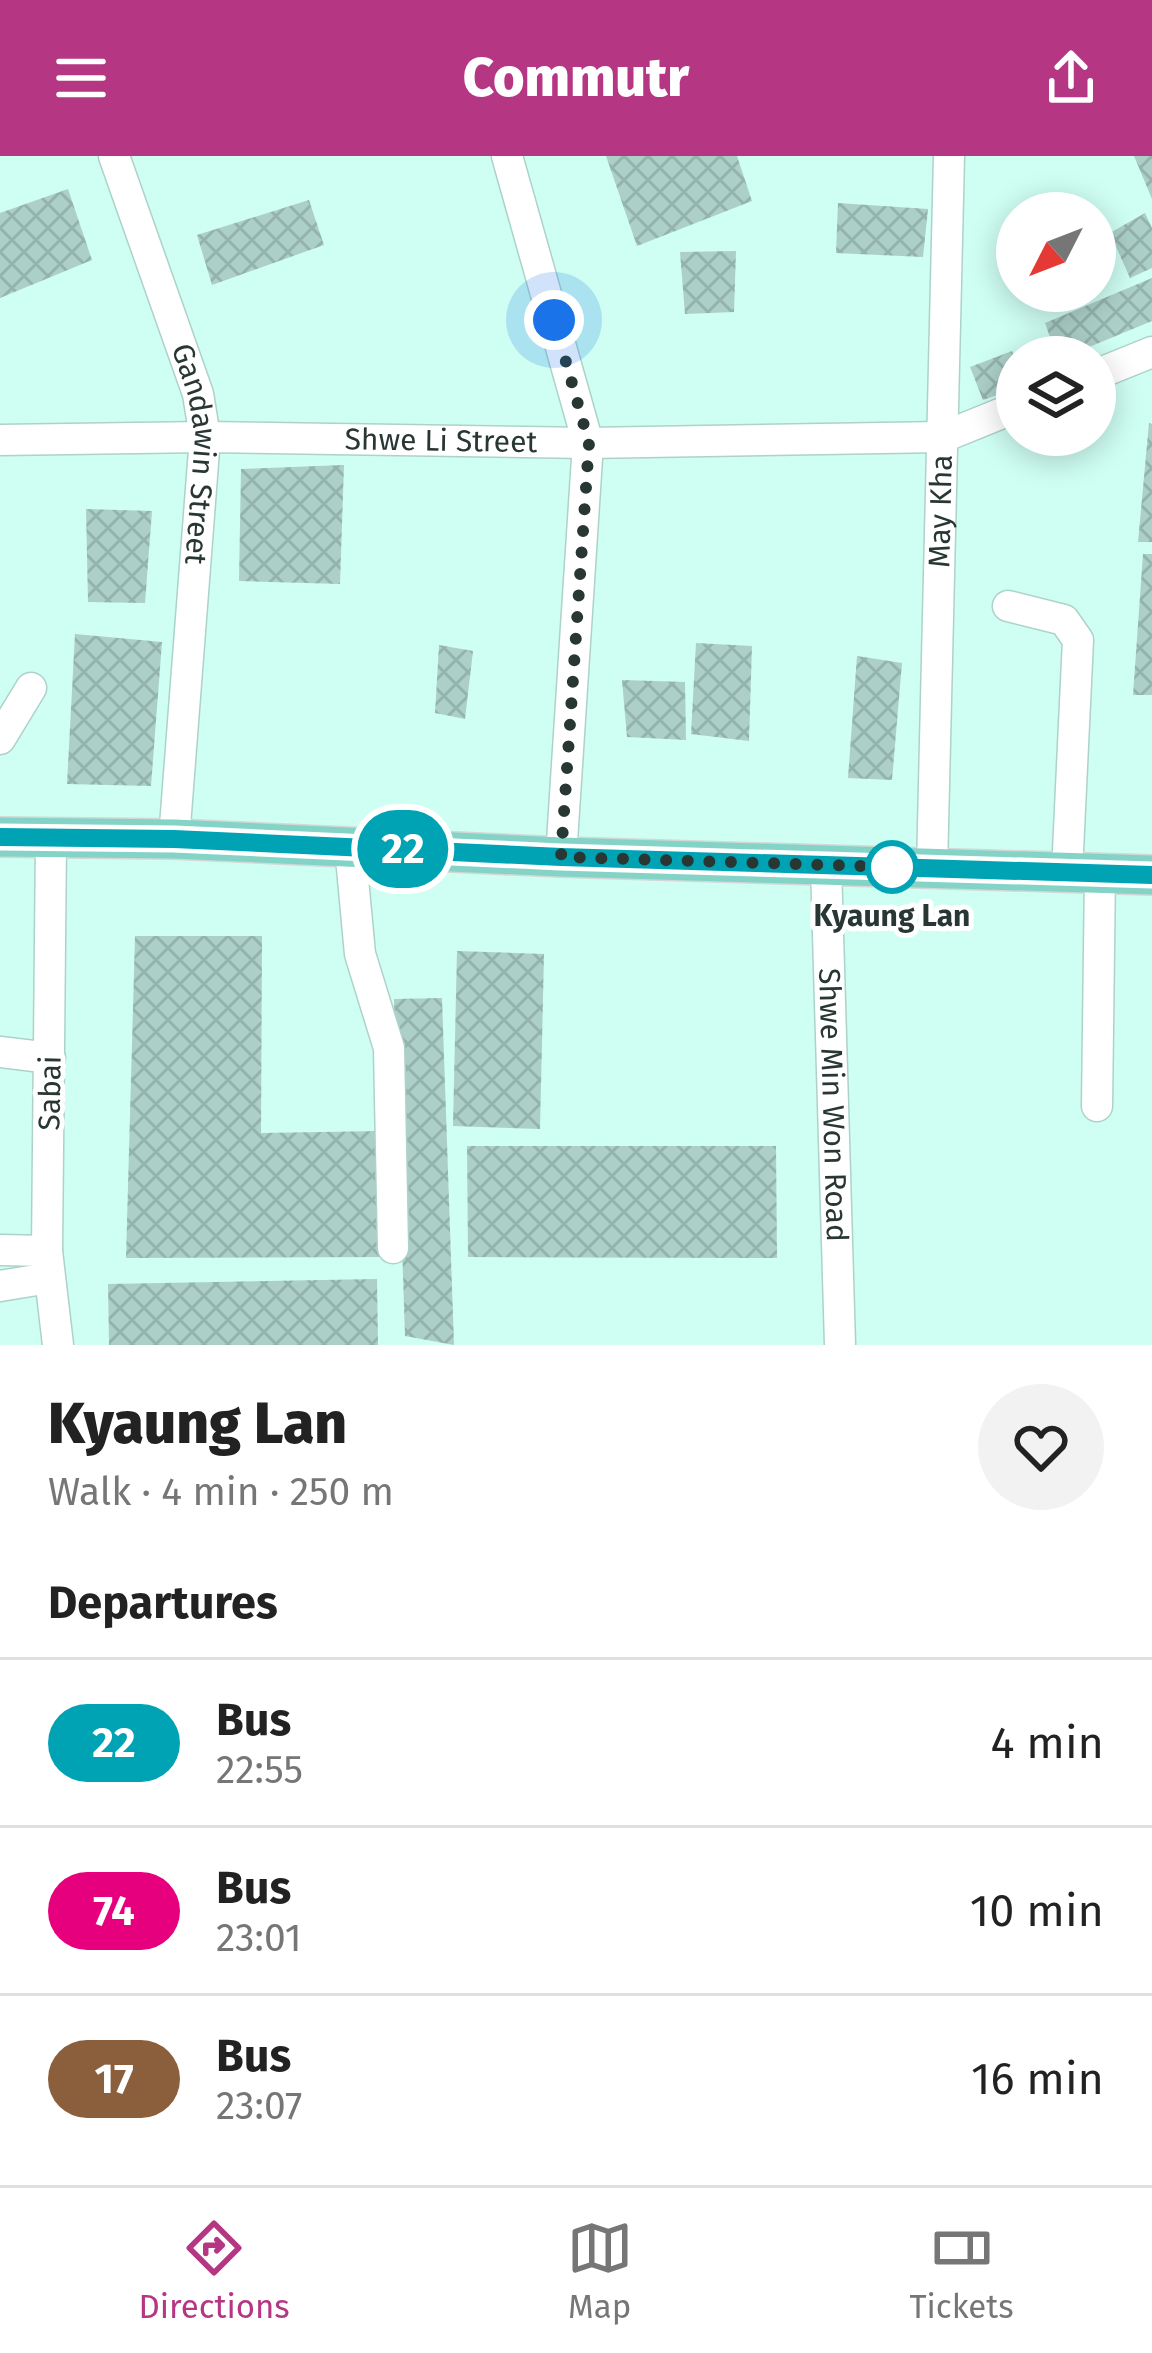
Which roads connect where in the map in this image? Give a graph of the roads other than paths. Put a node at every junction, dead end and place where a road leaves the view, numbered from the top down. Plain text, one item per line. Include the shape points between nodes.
1 (114, 156) edge
2 (507, 156) edge
3 (949, 156) edge
4 (1152, 352) edge
5 (1116, 367) edge
6 (996, 416) edge
7 (205, 437) junction
8 (944, 437) junction
9 (0, 440) edge
10 (589, 443) junction
11 (1008, 606) dead end
12 (31, 688) dead end
13 (0, 739) edge
14 (0, 836) edge
15 (51, 839) junction
16 (174, 839) junction
17 (350, 847) junction
18 (561, 857) junction
19 (826, 865) junction
20 (932, 868) junction
21 (1083, 873) junction
22 (1152, 875) edge
23 (0, 1052) edge
24 (50, 1058) junction
25 (1097, 1106) dead end
26 (393, 1248) dead end
27 (0, 1250) edge
28 (48, 1264) junction
29 (0, 1286) edge
30 (58, 1345) edge
31 (840, 1345) edge

1 - 7 street, Gandawin Street via 198,394
2 - 10 street
3 - 8 street, May Kha
4 - 5 street
6 - 8 street, Shwe Li Street
7 - 9 street, Shwe Li Street
7 - 10 street, Shwe Li Street
7 - 16 street, Gandawin Street
8 - 10 street, Shwe Li Street
8 - 20 street, May Kha
10 - 18 street
11 - 21 street via 1064,620 1078,640
12 - 13 street
14 - 15 main road
15 - 16 main road
15 - 24 street, Sabai
16 - 17 main road
17 - 18 main road
17 - 26 street via 360,954 388,1048
18 - 19 main road
19 - 20 main road
19 - 31 street, Shwe Min Won Road
20 - 21 main road
21 - 22 main road
21 - 25 street
23 - 24 street
24 - 28 street, Sabai
27 - 28 street
28 - 29 street
28 - 30 street, Sabai

